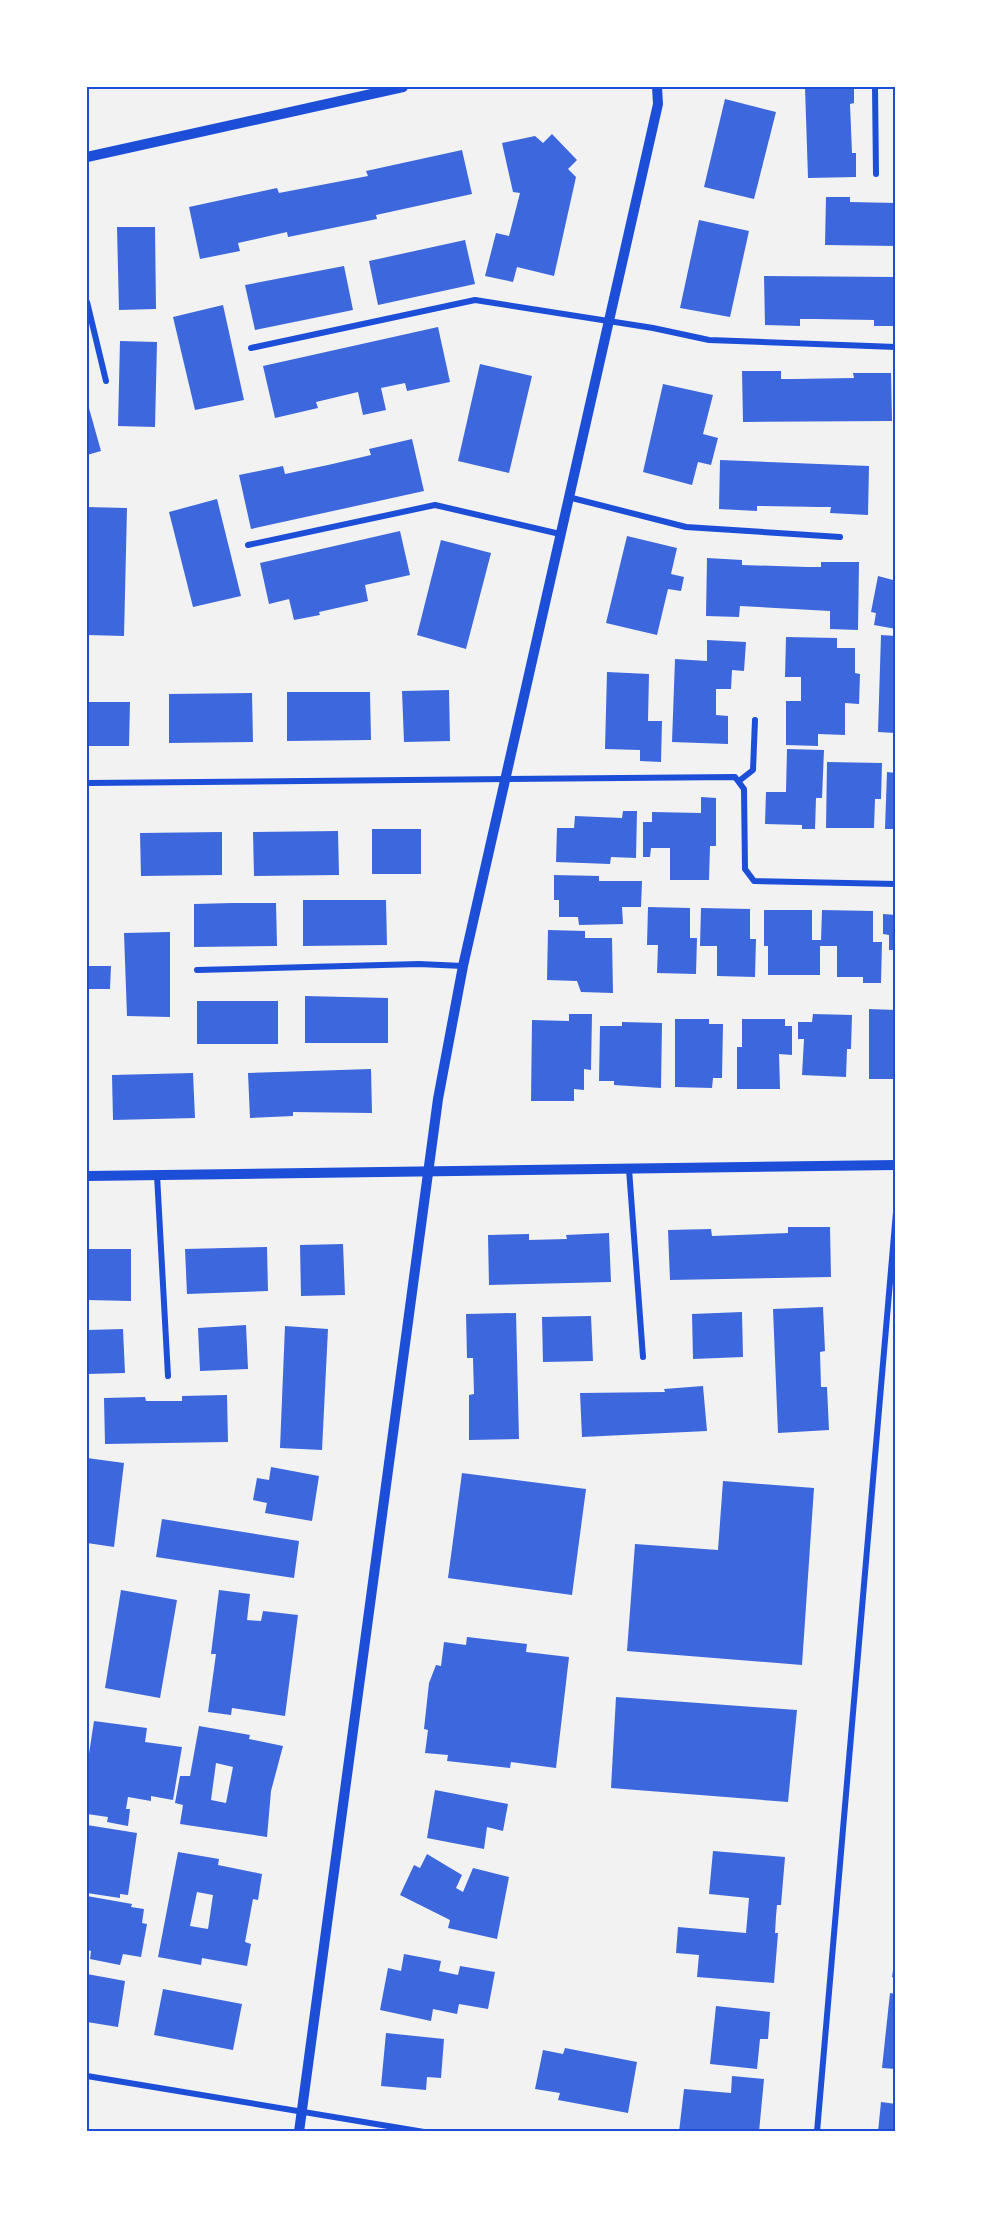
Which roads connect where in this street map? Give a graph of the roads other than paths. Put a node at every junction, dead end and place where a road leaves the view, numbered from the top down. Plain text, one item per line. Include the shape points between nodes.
1 (403, 87) edge
2 (657, 87) edge
3 (875, 87) edge
4 (87, 157) edge
5 (876, 174) dead end
6 (87, 302) edge
7 (609, 321) junction
8 (896, 347) edge
9 (251, 348) dead end
10 (106, 381) dead end
11 (568, 497) junction
12 (560, 534) junction
13 (840, 537) dead end
14 (248, 545) dead end
15 (755, 720) dead end
16 (506, 778) junction
17 (739, 781) junction
18 (87, 783) edge
19 (896, 884) edge
20 (463, 966) junction
21 (197, 970) dead end
22 (896, 1165) edge
23 (629, 1169) junction
24 (427, 1172) junction
25 (157, 1175) junction
26 (87, 1176) edge
27 (896, 1212) edge
28 (643, 1357) dead end
29 (168, 1376) dead end
30 (87, 2076) edge
31 (302, 2111) junction
32 (299, 2132) edge
33 (424, 2132) edge
34 (817, 2132) edge

1 - 4 street
2 - 7 street via 658,104
3 - 5 street
6 - 10 street
7 - 8 street via 709,340
7 - 9 street via 475,300
7 - 11 street
11 - 12 street
11 - 13 street via 686,527
12 - 14 street via 435,505
12 - 16 street
15 - 17 street via 753,770
16 - 17 street via 735,777
16 - 18 street
16 - 20 street
17 - 19 street via 744,789 745,869 754,881
20 - 21 street
20 - 24 street
22 - 23 street
23 - 24 street
23 - 28 street
24 - 25 street
24 - 31 street
25 - 26 street
25 - 29 street
27 - 34 street
30 - 31 street
31 - 32 street
31 - 33 street

